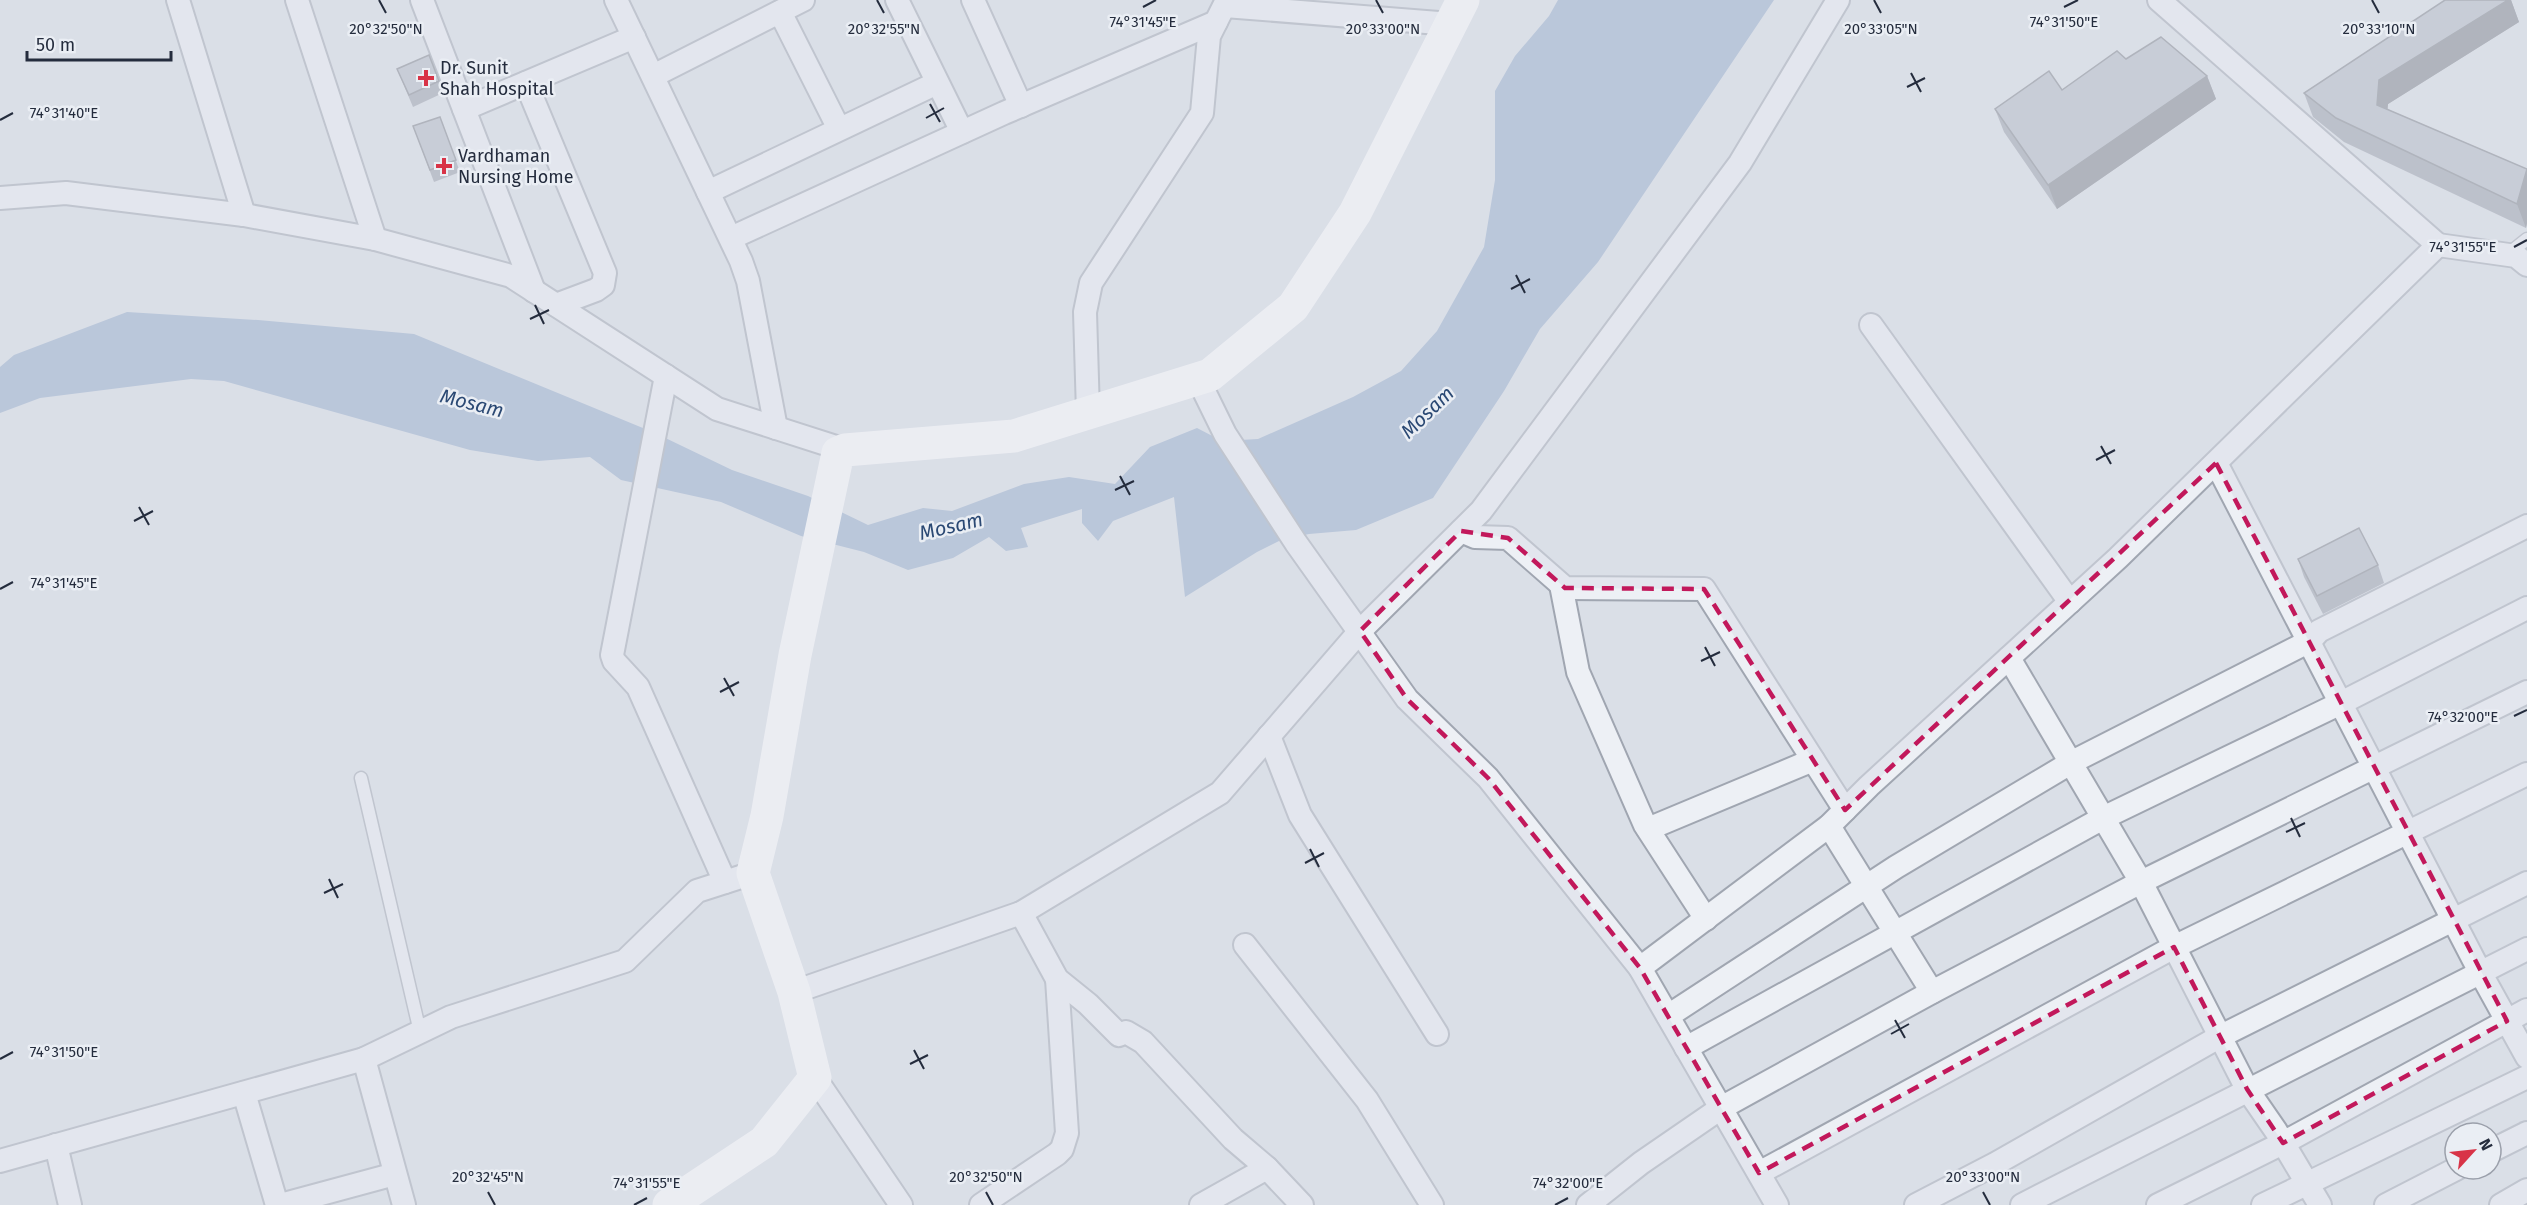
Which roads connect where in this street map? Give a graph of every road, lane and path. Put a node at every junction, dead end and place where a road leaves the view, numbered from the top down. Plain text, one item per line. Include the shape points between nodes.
1 (178, 0) edge
2 (297, 0) edge
3 (616, 0) edge
4 (803, 0) edge
5 (897, 0) edge
6 (973, 0) edge
7 (1838, 0) edge
8 (2159, 0) edge
9 (427, 2) edge
10 (1459, 6) edge
11 (1223, 10) edge
12 (780, 12) junction
13 (634, 37) junction
14 (653, 76) junction
15 (526, 83) junction
16 (937, 83) junction
17 (1021, 106) junction
18 (464, 109) junction
19 (840, 129) junction
20 (962, 132) junction
21 (708, 192) junction
22 (0, 198) edge
23 (244, 215) junction
24 (731, 238) junction
25 (375, 239) junction
26 (2527, 239) edge
27 (2438, 245) junction
28 (2506, 255) junction
29 (2527, 265) edge
30 (534, 291) junction
31 (556, 305) junction
32 (1871, 325) dead end
33 (666, 376) junction
34 (1198, 379) junction
35 (1088, 413) junction
36 (776, 428) junction
37 (841, 452) junction
38 (2216, 463) junction
39 (2527, 526) edge
40 (1461, 531) junction
41 (1561, 585) junction
42 (2070, 602) junction
43 (2527, 608) edge
44 (1360, 632) junction
45 (2310, 641) junction
46 (2009, 658) junction
47 (2527, 692) edge
48 (2341, 703) junction
49 (1269, 736) junction
50 (1813, 760) junction
51 (2072, 762) junction
52 (2373, 767) junction
53 (2527, 774) edge
54 (361, 778) dead end
55 (1845, 810) junction
56 (2103, 818) junction
57 (1829, 826) junction
58 (1648, 829) junction
59 (2409, 833) junction
60 (739, 878) junction
61 (2140, 882) junction
62 (2527, 883) edge
63 (1867, 885) junction
64 (1021, 913) junction
65 (1706, 919) junction
66 (2453, 920) junction
67 (1895, 933) junction
68 (1245, 945) dead end
69 (2174, 947) junction
70 (2527, 948) edge
71 (1640, 968) junction
72 (2480, 972) junction
73 (1057, 979) junction
74 (794, 992) junction
75 (1932, 992) junction
76 (2527, 1010) edge
77 (1668, 1017) junction
78 (2507, 1021) junction
79 (420, 1032) junction
80 (1437, 1034) dead end
81 (2219, 1036) junction
82 (1686, 1048) junction
83 (2527, 1057) edge
84 (364, 1059) junction
85 (2527, 1077) edge
86 (815, 1078) junction
87 (2247, 1089) junction
88 (244, 1093) junction
89 (1721, 1108) junction
90 (2527, 1132) edge
91 (2283, 1143) junction
92 (56, 1145) junction
93 (2503, 1145) edge
94 (0, 1161) edge
95 (1267, 1168) junction
96 (1759, 1173) junction
97 (395, 1174) junction
98 (2443, 1176) edge
99 (2307, 1183) junction
100 (2527, 1190) edge
101 (70, 1205) edge
102 (278, 1205) edge
103 (404, 1205) edge
104 (669, 1205) edge
105 (902, 1205) edge
106 (981, 1205) edge
107 (1201, 1205) edge
108 (1302, 1205) edge
109 (1432, 1205) edge
110 (1588, 1205) edge
111 (1777, 1205) edge
112 (1916, 1205) edge
113 (2022, 1205) edge
114 (2158, 1205) edge
115 (2264, 1205) edge
116 (2320, 1205) edge
117 (2386, 1205) edge
118 (2501, 1205) edge

1 - 23 street
2 - 25 street
3 - 13 street
4 - 12 street
5 - 16 street
6 - 17 street
7 - 40 street via 1740,163 1481,511
8 - 27 street
9 - 18 street
10 - 11 street
10 - 34 street via 1355,213 1293,308 1210,375
11 - 17 street
11 - 35 street via 1209,36 1202,113 1092,283 1085,312
12 - 14 street
12 - 19 street
13 - 14 street
13 - 15 street
14 - 21 street
15 - 18 street
15 - 31 street via 605,273 603,285 596,290
16 - 19 street
16 - 20 street
17 - 20 street
18 - 30 street
19 - 21 street
20 - 24 street
21 - 24 street
22 - 23 street via 66,193
23 - 25 street
24 - 36 street via 748,281
25 - 30 street via 511,276
26 - 28 lane
27 - 28 street
27 - 38 street
28 - 29 street via 2516,256
30 - 31 street
31 - 33 street
32 - 42 street
33 - 36 street via 717,409
33 - 60 street via 612,650 614,661 638,687
34 - 35 street
34 - 44 street via 1225,434
35 - 37 street via 1014,436
36 - 37 street
37 - 60 street via 795,655 767,816
38 - 42 street
38 - 45 street
39 - 45 street via 2319,631
40 - 41 street via 1475,537 1508,538
40 - 44 street
41 - 50 street via 1704,589
41 - 58 street via 1575,663
42 - 46 street
43 - 48 street
44 - 49 street
44 - 71 street via 1407,699 1488,777
45 - 48 street
45 - 51 street
46 - 51 street
46 - 55 street
47 - 52 street
48 - 52 street
48 - 56 street
49 - 64 street via 1220,793
49 - 80 street via 1300,815
50 - 55 street
50 - 58 street
51 - 56 street
51 - 63 street
52 - 59 street
52 - 61 street
53 - 59 street
54 - 79 lane
55 - 57 street
56 - 61 street
56 - 67 street
57 - 63 street
57 - 65 street
58 - 65 street
59 - 66 street
59 - 69 street
60 - 74 street
60 - 79 street via 697,891 625,961 451,1017
61 - 69 street
61 - 75 street
62 - 66 street
63 - 67 street
63 - 77 street
64 - 73 street
64 - 74 street
65 - 71 street
66 - 72 street
66 - 81 street
67 - 75 street
67 - 82 street
68 - 109 street via 1367,1100
69 - 81 street
69 - 96 street
70 - 72 street
71 - 77 street
72 - 78 street
72 - 87 street
73 - 95 street via 1119,1035 1126,1032 1143,1042 1233,1139
73 - 106 street via 1065,1142 1057,1154
74 - 86 street
75 - 89 street
76 - 78 street
77 - 82 street
78 - 83 street
78 - 91 street
79 - 84 street
81 - 87 street
81 - 112 street
82 - 89 street
84 - 88 street
84 - 97 street
85 - 99 street
86 - 104 street via 764,1142
86 - 105 street
87 - 91 street
87 - 113 street
88 - 92 street
88 - 102 street
89 - 96 street
89 - 110 street
90 - 93 street
91 - 99 street
91 - 114 street
92 - 94 street
92 - 101 street
95 - 107 street
95 - 108 street
96 - 111 street
97 - 102 street
97 - 103 street
98 - 117 street
99 - 115 street
99 - 116 street
100 - 118 street

